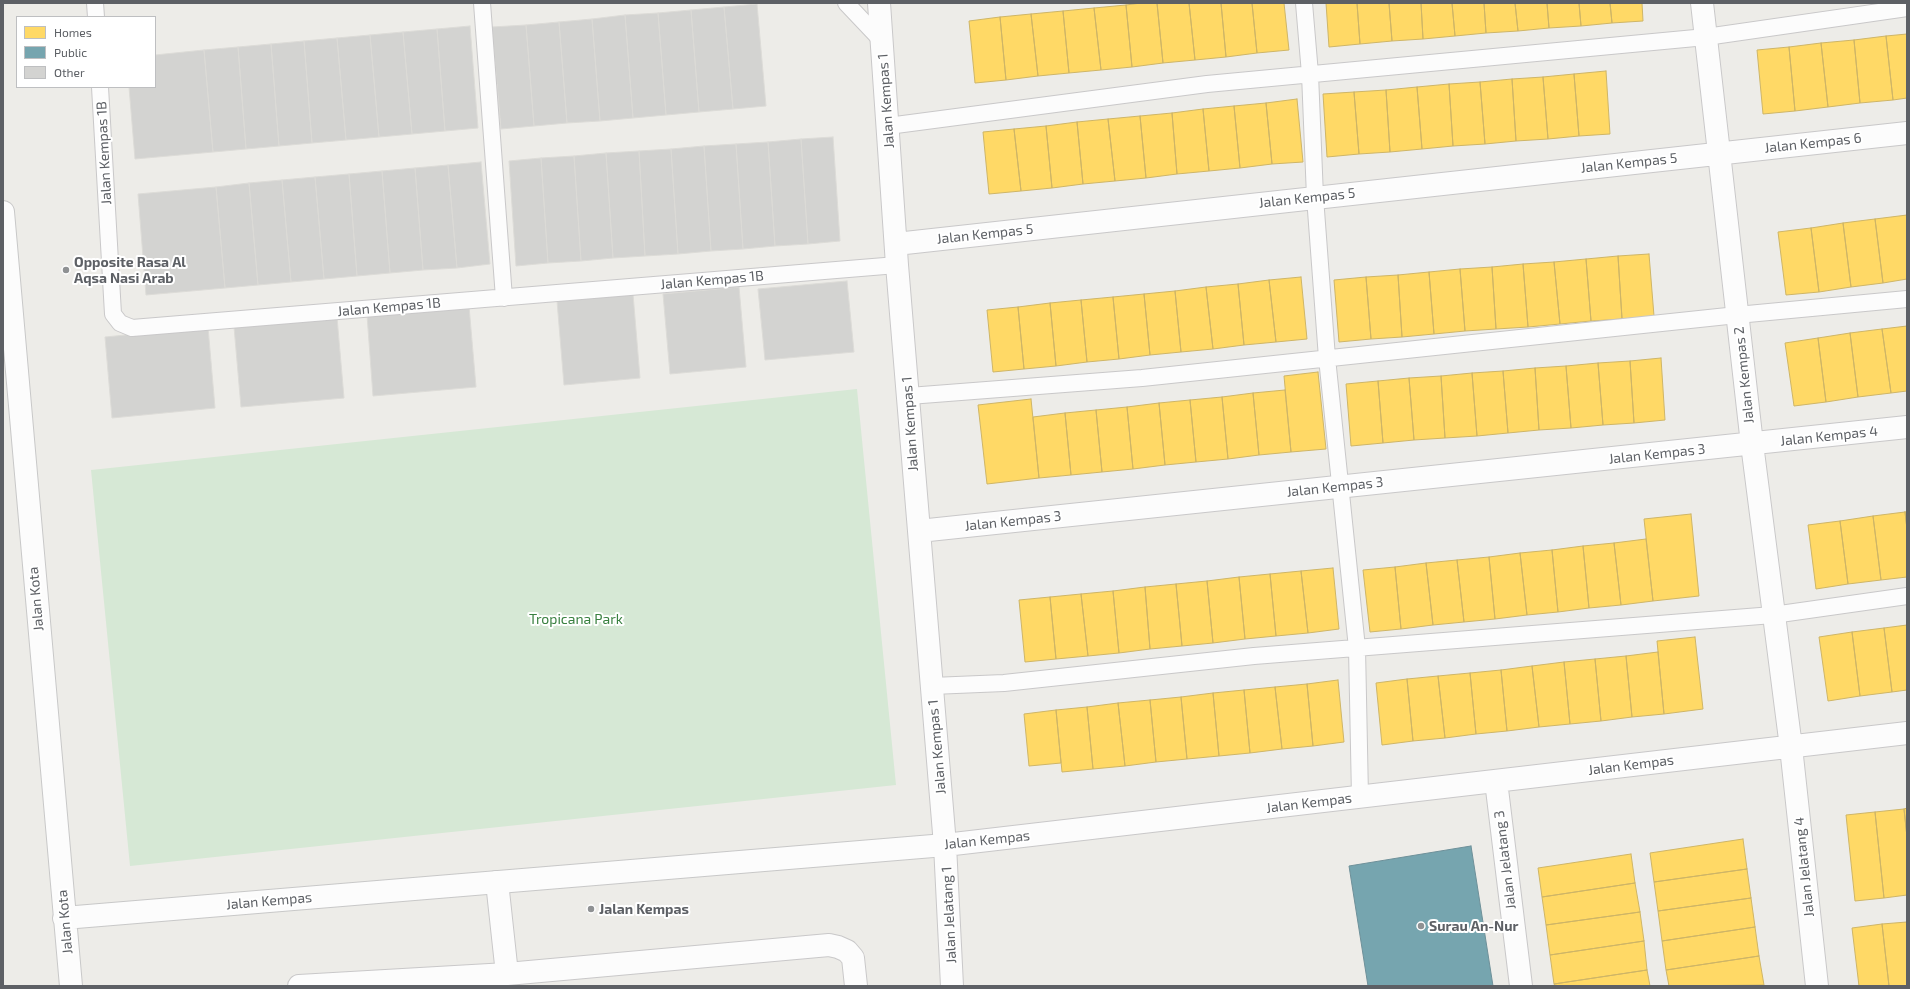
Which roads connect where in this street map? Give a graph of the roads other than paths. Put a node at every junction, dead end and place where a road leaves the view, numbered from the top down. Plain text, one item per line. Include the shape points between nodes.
1 (95, 3) edge
2 (482, 3) edge
3 (846, 3) edge
4 (879, 3) edge
5 (1304, 3) edge
6 (1702, 3) edge
7 (1907, 8) edge
8 (96, 16) edge
9 (1706, 37) junction
10 (882, 41) junction
11 (1310, 74) junction
12 (100, 88) edge
13 (888, 126) junction
14 (1907, 133) edge
15 (1719, 153) junction
16 (1315, 197) junction
17 (3, 212) edge
18 (896, 255) junction
19 (504, 298) junction
20 (1907, 299) edge
21 (1737, 315) junction
22 (1327, 358) junction
23 (908, 396) junction
24 (1907, 428) edge
25 (1752, 444) junction
26 (1341, 487) junction
27 (919, 531) junction
28 (1907, 596) edge
29 (1773, 615) junction
30 (1357, 648) junction
31 (932, 686) junction
32 (1907, 734) edge
33 (1791, 747) junction
34 (1496, 781) junction
35 (1360, 797) junction
36 (945, 845) junction
37 (497, 882) junction
38 (64, 918) junction
39 (508, 980) edge
40 (71, 986) edge
41 (299, 986) edge
42 (856, 986) edge
43 (952, 986) edge
44 (1521, 986) edge
45 (1817, 986) edge

1 - 8 lane
2 - 19 lane
3 - 10 lane
4 - 10 street, Jalan Kempas 1
5 - 11 lane
6 - 9 street, Jalan Kempas 2
7 - 9 lane
9 - 11 lane
9 - 15 street, Jalan Kempas 2
10 - 13 street, Jalan Kempas 1
11 - 13 lane via 1207,84
11 - 16 lane
12 - 19 lane, Jalan Kempas 1B via 114,314 120,323 132,328
13 - 18 street, Jalan Kempas 1
14 - 15 street, Jalan Kempas 6
15 - 16 street, Jalan Kempas 5
15 - 21 street, Jalan Kempas 2
16 - 18 street, Jalan Kempas 5
16 - 22 lane
17 - 38 street, Jalan Kota
18 - 19 lane, Jalan Kempas 1B
18 - 23 street, Jalan Kempas 1
20 - 21 lane
21 - 22 lane
21 - 25 street, Jalan Kempas 2
22 - 23 lane via 1142,378
22 - 26 lane
23 - 27 street, Jalan Kempas 1
24 - 25 street, Jalan Kempas 4
25 - 26 street, Jalan Kempas 3
25 - 29 street, Jalan Kempas 2
26 - 27 street, Jalan Kempas 3
26 - 30 lane
27 - 31 street, Jalan Kempas 1
28 - 29 lane
29 - 30 lane
29 - 33 street, Jalan Kempas 2
30 - 31 lane via 1254,656 1004,683
30 - 35 lane
31 - 36 street, Jalan Kempas 1
32 - 33 street, Jalan Kempas
33 - 34 street, Jalan Kempas
33 - 45 street, Jalan Jelatang 4
34 - 35 street, Jalan Kempas
34 - 44 street, Jalan Jelatang 3
35 - 36 street, Jalan Kempas
36 - 37 street, Jalan Kempas
36 - 43 street, Jalan Jelatang 1
37 - 38 street, Jalan Kempas
37 - 39 street
38 - 40 street, Jalan Kota
39 - 41 street
39 - 42 street via 829,945 838,946 852,958

